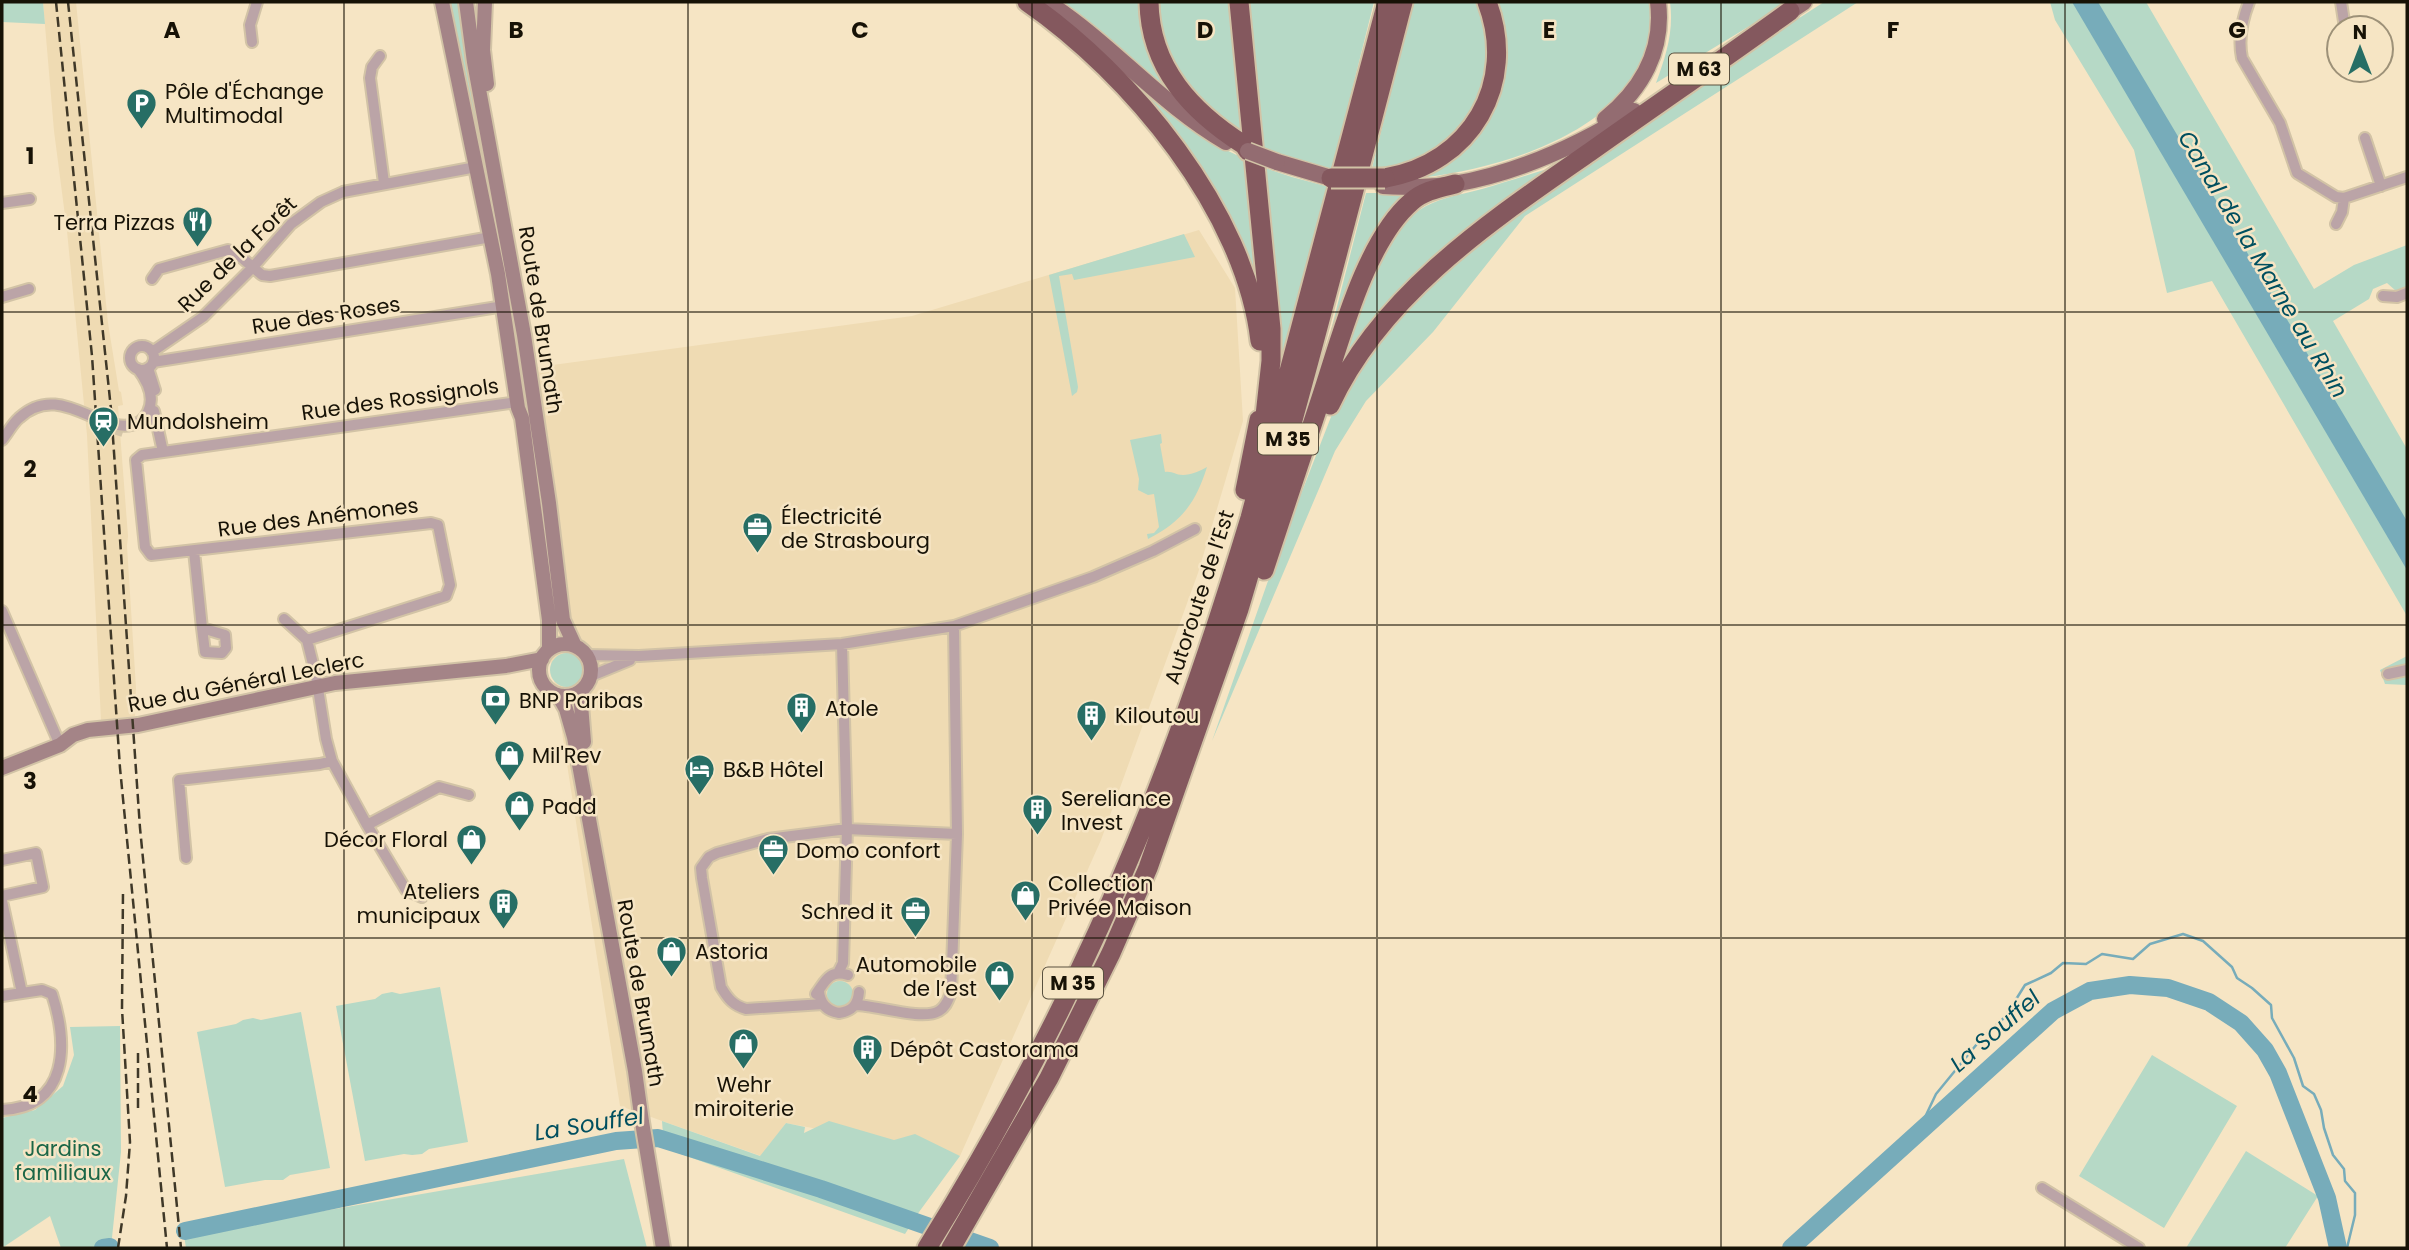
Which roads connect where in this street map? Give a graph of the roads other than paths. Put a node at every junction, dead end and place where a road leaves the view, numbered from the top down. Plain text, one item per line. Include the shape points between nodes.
1 (257, 2) edge
2 (442, 2) edge
3 (466, 2) edge
4 (485, 2) edge
5 (1027, 2) edge
6 (1047, 2) edge
7 (1149, 2) edge
8 (1240, 2) edge
9 (1387, 2) edge
10 (1403, 2) edge
11 (1487, 2) edge
12 (1658, 2) edge
13 (2249, 2) edge
14 (1797, 6) edge
15 (252, 42) dead end
16 (380, 56) dead end
17 (1224, 137) junction
18 (2365, 138) dead end
19 (1248, 151) joint
20 (1527, 163) junction
21 (476, 167) junction
22 (1322, 175) joint
23 (2407, 177) edge
24 (1384, 182) junction
25 (384, 184) junction
26 (1455, 184) junction
27 (2381, 186) junction
28 (2344, 198) junction
29 (30, 199) dead end
30 (2, 203) edge
31 (501, 206) junction
32 (2336, 224) dead end
33 (491, 237) junction
34 (253, 267) junction
35 (152, 279) dead end
36 (29, 289) dead end
37 (2407, 293) edge
38 (2383, 296) dead end
39 (2, 297) edge
40 (504, 306) junction
41 (148, 363) junction
42 (518, 405) junction
43 (154, 411) junction
44 (122, 429) junction
45 (3, 436) edge
46 (163, 452) junction
47 (1288, 498) junction
48 (1240, 515) junction
49 (1195, 529) dead end
50 (194, 551) junction
51 (2, 611) edge
52 (284, 619) dead end
53 (954, 626) junction
54 (202, 628) dead end
55 (307, 640) junction
56 (574, 644) junction
57 (842, 644) junction
58 (545, 653) junction
59 (587, 655) junction
60 (639, 656) junction
61 (1203, 662) junction
62 (506, 666) junction
63 (2407, 670) edge
64 (2388, 674) dead end
65 (590, 676) junction
66 (540, 677) junction
67 (318, 687) junction
68 (580, 692) junction
69 (558, 695) junction
70 (60, 745) junction
71 (332, 761) junction
72 (2, 768) edge
73 (469, 795) dead end
74 (367, 825) junction
75 (847, 829) junction
76 (957, 834) junction
77 (186, 858) dead end
78 (2, 860) edge
79 (1148, 867) junction
80 (597, 869) junction
81 (2, 896) edge
82 (422, 897) dead end
83 (2, 901) edge
84 (7, 956) edge
85 (843, 970) junction
86 (819, 991) junction
87 (859, 992) junction
88 (22, 993) junction
89 (2, 996) edge
90 (806, 1004) junction
91 (822, 1004) junction
92 (855, 1005) junction
93 (871, 1005) junction
94 (2, 1110) edge
95 (2042, 1188) dead end
96 (663, 1248) edge
97 (927, 1248) edge
98 (951, 1248) edge
99 (2139, 1248) edge

1 - 15 street via 250,25
2 - 21 main road, Route de Brumath
3 - 31 main road, Route de Brumath
4 - 31 main road via 483,50 505,190
5 - 48 highway via 1089,50 1175,149 1219,216 1243,268 1262,356 1256,442
6 - 17 main road via 1106,45 1194,122
7 - 17 highway via 1157,45 1169,73 1188,101
8 - 48 highway via 1271,361 1262,442
9 - 61 highway, Autoroute de l’Est / M 35 via 1269,450
10 - 79 highway, Autoroute de l’Est / M 35 via 1252,568
11 - 24 highway via 1497,52 1483,111 1446,155
12 - 20 main road via 1660,27 1651,62 1632,93 1591,129
13 - 28 street via 2241,32 2242,58 2280,123 2293,166 2303,179
14 - 20 main road, M 63 via 1594,135
14 - 47 highway via 1517,203 1426,278 1377,330 1345,375
16 - 25 street via 370,78
17 - 19 highway
18 - 27 street
19 - 22 main road, bridge
20 - 26 main road, M 63
21 - 25 street, Rue de la Forêt
21 - 33 main road, Route de Brumath
22 - 24 highway, bridge
23 - 27 street
24 - 26 main road, M 63
25 - 34 street, Rue de la Forêt via 343,192 321,202 290,224
26 - 47 highway via 1412,201 1377,248
27 - 28 street
28 - 32 street
29 - 30 street
31 - 56 main road, Route de Brumath via 563,620
33 - 34 street via 270,276
33 - 40 main road, Route de Brumath
34 - 35 street via 236,253 223,251 159,269
34 - 41 street, Rue de la Forêt
36 - 39 street
37 - 38 street
40 - 41 street, Rue des Roses
40 - 42 main road, Route de Brumath
41 - 43 street via 155,390
41 - 44 street via 150,407 140,422
42 - 46 street, Rue des Rossignols
42 - 58 main road, Route de Brumath via 535,580 543,588 549,620
43 - 44 street via 145,425
43 - 46 street
44 - 45 street via 84,415 40,411
46 - 50 street, Rue des Anémones via 136,460 146,551 155,556
47 - 79 highway via 1244,627
48 - 61 highway via 1217,592
49 - 53 street via 1093,577
50 - 54 street, Rue des Anémones
50 - 55 street, Rue des Anémones via 438,525 450,585 446,596
51 - 70 street
52 - 55 street
53 - 57 street
53 - 76 street
55 - 67 street
56 - 58 main road via 557,644
56 - 59 main road
57 - 60 street
57 - 75 street
58 - 62 main road, Rue du Général Leclerc
58 - 66 main road
59 - 60 street
59 - 65 main road
60 - 65 street
61 - 97 highway, Autoroute de l’Est / M 35 via 1136,843 1095,937 1029,1070
62 - 66 main road, Rue du Général Leclerc
62 - 67 main road, Rue du Général Leclerc
63 - 64 street
65 - 68 main road
66 - 69 main road
67 - 70 main road, Rue du Général Leclerc via 138,725 88,730
67 - 71 street
68 - 69 main road
68 - 80 main road, Route de Brumath
69 - 80 main road, Route de Brumath via 574,737
70 - 72 main road, Rue du Général Leclerc
71 - 74 street
71 - 77 street via 179,780
73 - 74 street via 439,787
74 - 82 street via 406,890
75 - 76 street
75 - 85 street
75 - 90 street via 729,849 706,859 701,868 727,998 746,1009
76 - 93 street via 951,993 946,1005 928,1014
78 - 81 street via 36,853 43,887
79 - 98 highway, Autoroute de l’Est / M 35 via 1049,1078
80 - 96 main road, Route de Brumath
83 - 84 street
84 - 88 street
85 - 86 street via 823,981
85 - 87 street
86 - 90 street
86 - 91 street
87 - 92 street
87 - 93 street
88 - 89 street
88 - 94 street via 42,989 52,994 61,1063 53,1084 41,1097 20,1108
90 - 91 street
91 - 92 street via 839,1013
92 - 93 street
95 - 99 street

